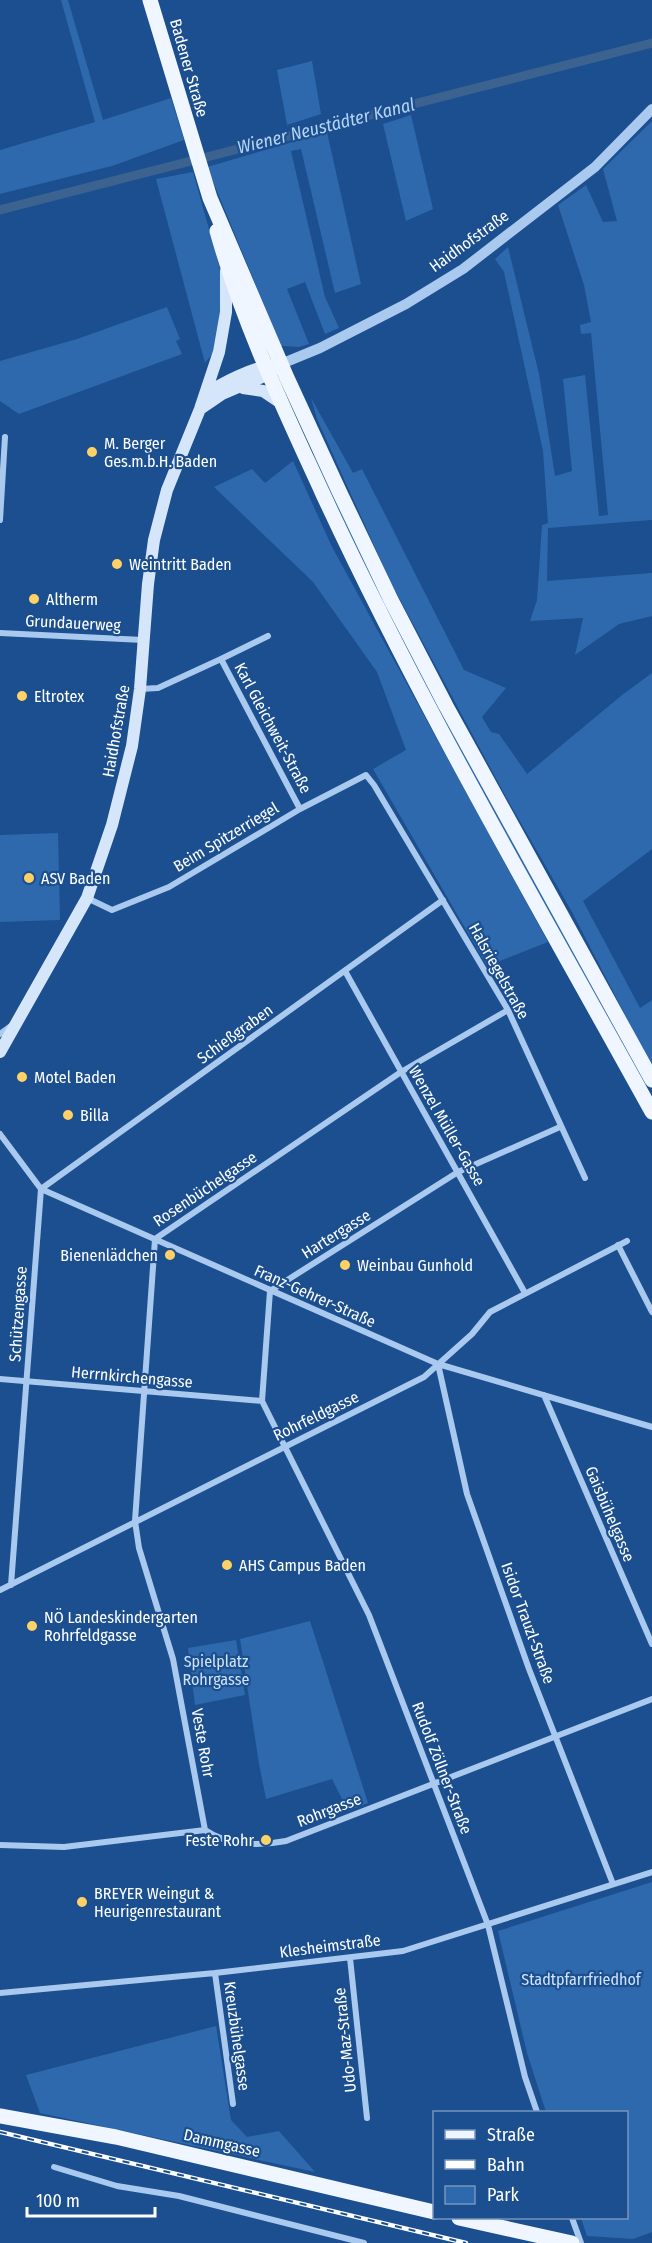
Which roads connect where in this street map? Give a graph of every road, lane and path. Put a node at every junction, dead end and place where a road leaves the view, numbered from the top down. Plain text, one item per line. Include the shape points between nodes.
1 (150, 0) edge
2 (652, 109) edge
3 (210, 198) junction
4 (225, 261) junction
5 (272, 368) junction
6 (235, 389) junction
7 (205, 395) junction
8 (282, 404) junction
9 (200, 409) junction
10 (5, 437) dead end
11 (0, 520) edge
12 (0, 633) edge
13 (268, 636) dead end
14 (144, 640) junction
15 (221, 659) junction
16 (140, 689) junction
17 (374, 785) joint
18 (300, 809) junction
19 (87, 898) junction
20 (443, 900) junction
21 (345, 971) junction
22 (508, 1010) junction
23 (19, 1020) junction
24 (0, 1034) edge
25 (0, 1052) edge
26 (401, 1072) junction
27 (652, 1080) edge
28 (652, 1112) edge
29 (560, 1127) junction
30 (0, 1134) edge
31 (458, 1172) junction
32 (585, 1178) dead end
33 (41, 1189) junction
34 (155, 1239) junction
35 (627, 1241) dead end
36 (618, 1245) junction
37 (270, 1291) junction
38 (525, 1293) junction
39 (652, 1312) edge
40 (438, 1364) junction
41 (0, 1379) edge
42 (27, 1381) junction
43 (143, 1393) junction
44 (544, 1395) junction
45 (262, 1401) junction
46 (652, 1427) edge
47 (283, 1447) junction
48 (135, 1521) junction
49 (11, 1585) junction
50 (0, 1590) edge
51 (652, 1644) edge
52 (652, 1699) edge
53 (556, 1737) junction
54 (434, 1785) junction
55 (205, 1830) junction
56 (0, 1845) edge
57 (652, 1872) edge
58 (613, 1884) junction
59 (488, 1925) junction
60 (350, 1958) junction
61 (215, 1973) junction
62 (0, 1993) edge
63 (233, 2104) dead end
64 (537, 2111) edge
65 (0, 2116) edge
66 (367, 2118) dead end
67 (54, 2167) dead end
68 (433, 2212) edge
69 (468, 2219) edge
70 (573, 2219) edge
71 (364, 2243) edge
72 (572, 2243) edge
73 (581, 2243) edge

1 - 3 main road, Badener Straße
2 - 5 street, Haidhofstraße via 596,166 463,269 405,304
3 - 4 main road
3 - 5 main road
4 - 5 main road
4 - 7 main road, Haidhofstraße via 223,338
5 - 6 main road, Haidhofstraße
5 - 7 main road, Haidhofstraße via 221,385
5 - 8 main road
5 - 27 main road via 446,706
6 - 8 main road via 263,391
6 - 9 main road, Haidhofstraße
7 - 9 main road, Haidhofstraße
8 - 28 main road via 360,573 433,715
9 - 14 main road, Haidhofstraße via 167,490 158,524
10 - 11 street
12 - 14 street, Grundauerweg
13 - 15 street, Karl Gleichweit-Straße
14 - 16 main road, Haidhofstraße
15 - 16 street, Karl Gleichweit-Straße via 158,688
15 - 18 street, Karl Gleichweit-Straße
16 - 19 main road, Haidhofstraße via 124,784
17 - 18 street, Beim Spitzerriegel via 366,775
17 - 20 street, Halsriegelstraße
18 - 19 street, Beim Spitzerriegel via 169,887 112,910
19 - 23 main road, Haidhofstraße
20 - 21 street, Schießgraben
20 - 22 street, Halsriegelstraße
21 - 26 street, Wenzel Müller-Gasse
21 - 33 street, Schießgraben
22 - 26 street, Rosenbüchelgasse
22 - 29 street, Halsriegelstraße
23 - 24 street, Haidhofstraße
23 - 25 main road
26 - 31 street, Wenzel Müller-Gasse
26 - 34 street, Rosenbüchelgasse
29 - 31 street, Hartergasse
29 - 32 street, Halsriegelstraße
30 - 33 street, Franz-Gehrer-Straße
31 - 37 street, Hartergasse
31 - 38 street, Wenzel Müller-Gasse
33 - 34 street, Franz-Gehrer-Straße
33 - 42 street, Schützengasse
34 - 37 street, Franz-Gehrer-Straße
34 - 43 street, Rosenbüchelgasse
35 - 36 street, Rohrfeldgasse
36 - 38 street, Rohrfeldgasse
36 - 39 street
37 - 40 street, Franz-Gehrer-Straße
37 - 45 street
38 - 40 street, Rohrfeldgasse via 490,1312
40 - 44 street, Franz-Gehrer-Straße
40 - 47 street, Rohrfeldgasse via 424,1377
40 - 53 street, Isidor Trauzl-Straße via 467,1494
41 - 42 street, Herrnkirchengasse
42 - 43 street, Herrnkirchengasse
42 - 49 street, Schützengasse
43 - 45 street, Herrnkirchengasse
43 - 48 street, Rosenbüchelgasse
44 - 46 street, Franz-Gehrer-Straße
44 - 51 street, Gaisbühelgasse
45 - 47 street
47 - 48 street, Rohrfeldgasse
47 - 54 street, Rudolf Zöllner-Straße via 369,1616
48 - 49 street, Rohrfeldgasse
48 - 55 street, Veste Rohr via 139,1548 173,1659
49 - 50 street, Rohrfeldgasse
52 - 53 street, Rohrgasse
53 - 54 street, Rohrgasse
53 - 58 street, Isidor Trauzl-Straße
54 - 55 street, Rohrgasse via 286,1841 243,1844
54 - 59 street, Rudolf Zöllner-Straße
55 - 56 street, Rohrgasse via 64,1847
57 - 58 street, Klesheimstraße
58 - 59 street, Klesheimstraße
59 - 60 street, Klesheimstraße via 403,1952
59 - 64 street, Rudolf Zöllner-Straße
60 - 61 street, Klesheimstraße
60 - 66 street, Udo-Maz-Straße
61 - 62 street, Klesheimstraße
61 - 63 street, Kreuzbühelgasse
65 - 68 main road, Dammgasse via 116,2137
67 - 71 street via 117,2186 179,2196
69 - 72 main road
70 - 73 street

